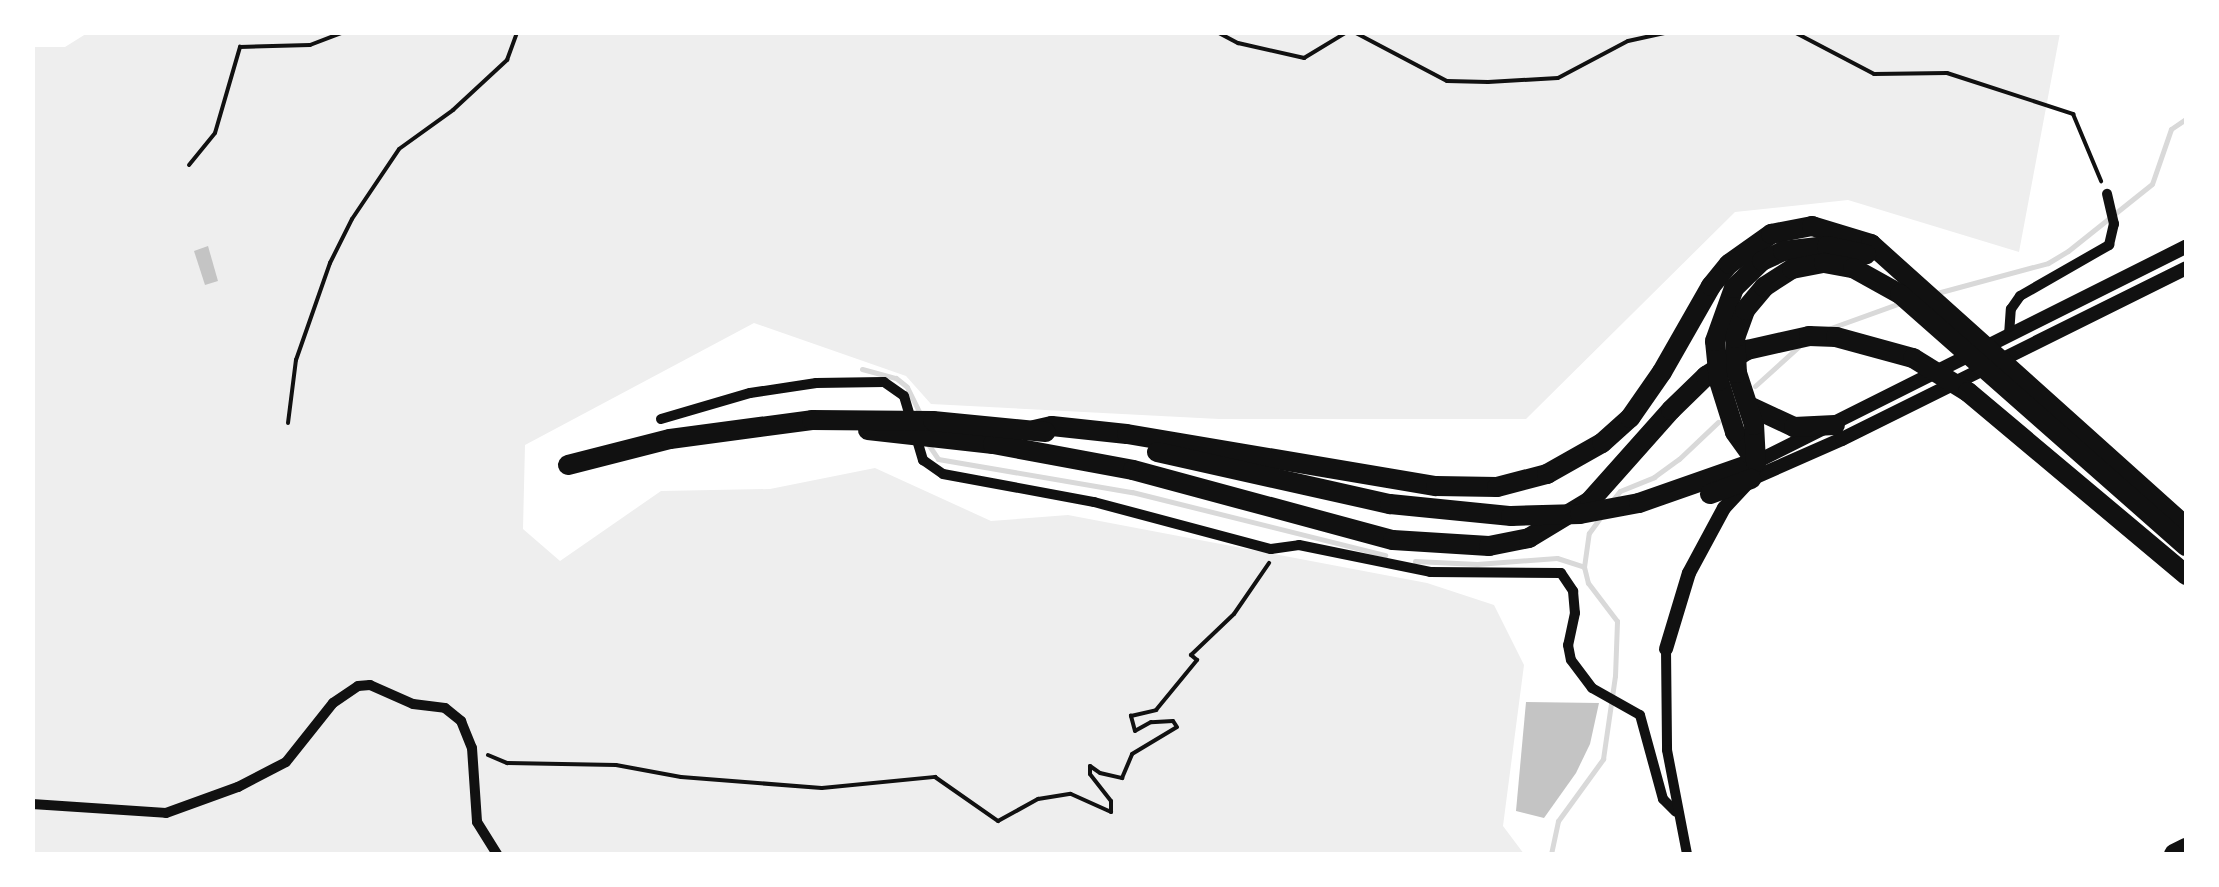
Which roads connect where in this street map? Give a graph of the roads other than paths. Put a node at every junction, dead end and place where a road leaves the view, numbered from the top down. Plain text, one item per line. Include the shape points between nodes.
1 (2108, 197) road end
2 (2186, 246) edge
3 (2186, 268) edge
4 (1907, 286) junction
5 (2009, 335) junction
6 (1749, 406) junction
7 (661, 419) dead end
8 (869, 424) junction
9 (1835, 425) junction
10 (1065, 441) junction
11 (2081, 443) junction
12 (569, 469) dead end
13 (1753, 470) junction
14 (2186, 526) edge
15 (2186, 546) edge
16 (2186, 576) edge
17 (1666, 650) joint
18 (32, 804) edge
19 (1676, 812) junction
20 (2186, 848) edge
21 (497, 854) edge
22 (1687, 854) edge
23 (2174, 854) edge

1 - 5 street via 2114,224 2109,245 2020,296 2011,309
2 - 5 street
3 - 13 street via 1842,439
4 - 6 highway via 1824,263 1792,269 1764,287 1744,310 1735,338
4 - 10 highway via 1872,244 1837,230 1812,226 1771,234 1711,286 1630,418 1578,459 1498,487 1436,486 1128,434
4 - 11 highway
4 - 13 highway via 1857,250 1827,246 1783,250 1734,288 1715,341 1719,382
5 - 9 street
6 - 9 highway via 1794,428
6 - 13 highway
7 - 19 street via 750,393 884,382 904,396 922,460 942,474 1094,502 1272,549 1299,545 1430,572 1561,572 1576,613 1571,660 1592,688 1640,714 1663,799
8 - 10 highway
8 - 10 highway via 1034,430
8 - 12 highway via 749,436
9 - 13 street
10 - 13 highway via 1434,511 1576,520 1620,513
10 - 16 highway via 1300,517 1433,546 1490,546 1530,538 1590,501 1706,376 1746,350 1809,336 1862,342 1913,358 1968,392
11 - 14 highway
11 - 15 highway
13 - 17 street via 1689,573
17 - 19 street via 1667,750
18 - 21 street via 166,813 286,762 333,704 365,685 412,704 445,708 460,721 472,748 477,822
19 - 22 street
20 - 23 highway

